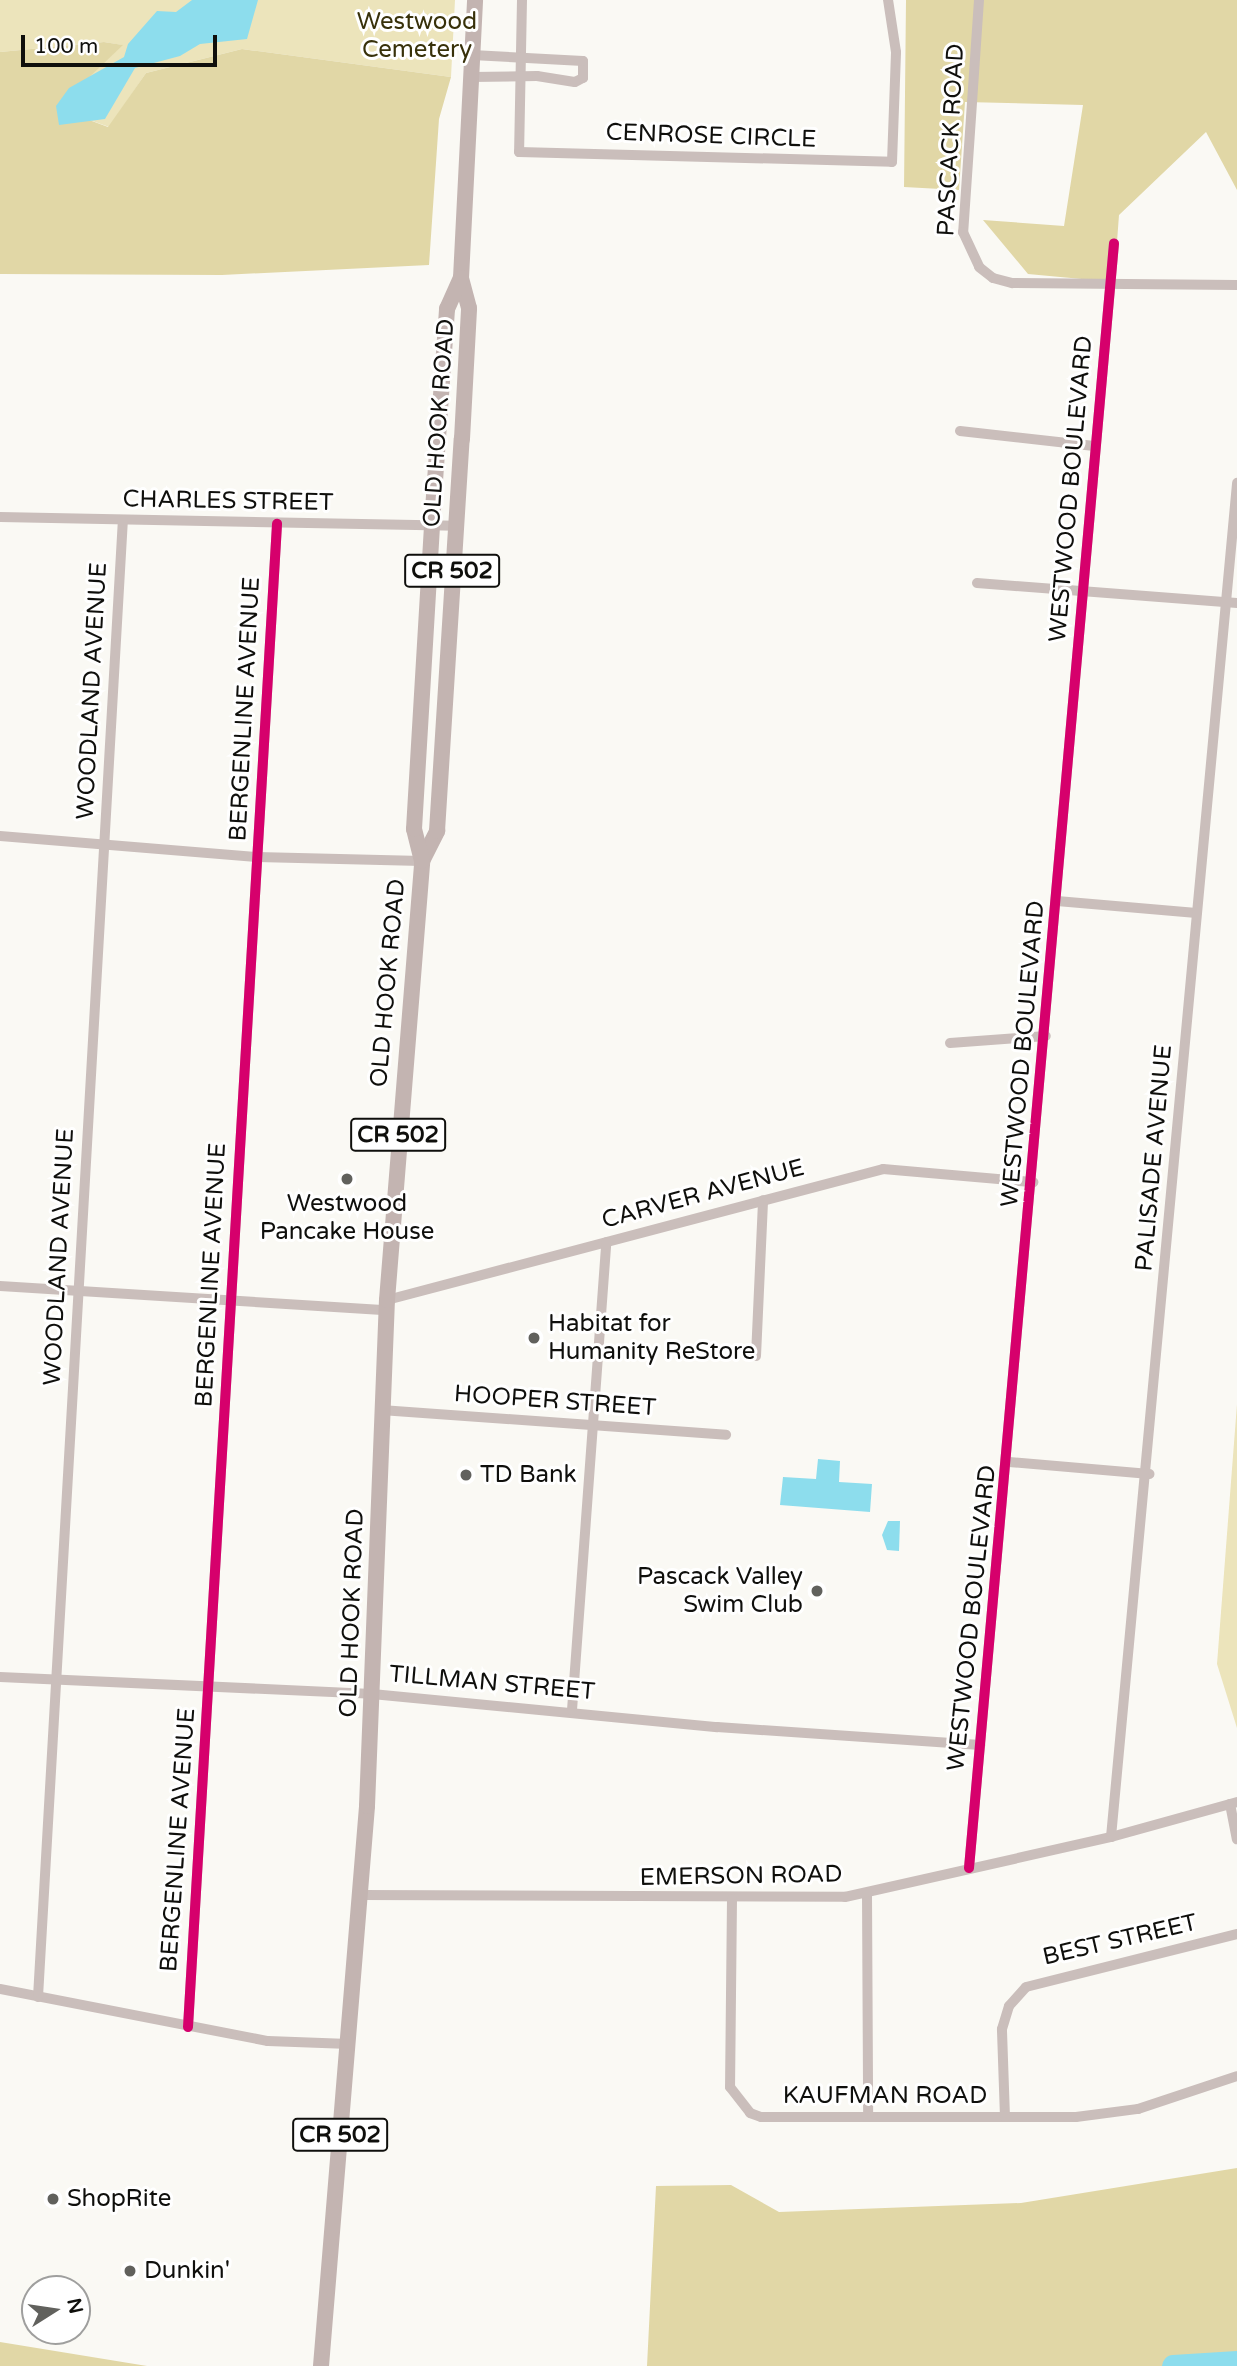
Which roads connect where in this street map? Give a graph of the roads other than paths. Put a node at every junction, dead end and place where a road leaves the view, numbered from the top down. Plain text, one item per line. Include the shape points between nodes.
1 (475, 0) edge
2 (522, 0) edge
3 (888, 0) edge
4 (979, 0) edge
5 (472, 55) junction
6 (521, 60) junction
7 (472, 76) junction
8 (520, 76) junction
9 (1114, 243) dead end
10 (461, 278) junction
11 (1112, 284) junction
12 (1237, 285) edge
13 (960, 431) dead end
14 (1094, 446) junction
15 (1237, 482) edge
16 (0, 517) edge
17 (123, 520) junction
18 (277, 524) junction
19 (432, 524) junction
20 (456, 526) junction
21 (977, 583) dead end
22 (1082, 593) junction
23 (1223, 601) junction
24 (1237, 603) edge
25 (0, 836) edge
26 (104, 844) junction
27 (257, 857) junction
28 (422, 861) junction
29 (1057, 901) junction
30 (1196, 913) junction
31 (1046, 1036) junction
32 (950, 1043) dead end
33 (1034, 1182) junction
34 (763, 1200) junction
35 (606, 1241) junction
36 (0, 1286) edge
37 (78, 1291) junction
38 (231, 1300) junction
39 (387, 1305) junction
40 (756, 1356) dead end
41 (381, 1410) junction
42 (592, 1423) junction
43 (726, 1435) dead end
44 (1009, 1462) junction
45 (1149, 1475) junction
46 (0, 1678) edge
47 (56, 1681) junction
48 (209, 1688) junction
49 (372, 1694) junction
50 (572, 1710) junction
51 (980, 1745) junction
52 (1233, 1803) edge
53 (1111, 1837) junction
54 (1237, 1839) edge
55 (969, 1868) junction
56 (867, 1894) junction
57 (361, 1895) junction
58 (732, 1899) junction
59 (1237, 1934) edge
60 (0, 1989) edge
61 (38, 1997) junction
62 (188, 2027) junction
63 (349, 2043) junction
64 (1237, 2076) edge
65 (867, 2117) junction
66 (1005, 2117) junction
67 (321, 2366) edge

1 - 5 main road, OLD HOOK ROAD / CR 502
2 - 6 street, CENROSE CIRCLE
3 - 8 street, CENROSE CIRCLE via 895,52 892,162 519,152
4 - 11 street, PASCACK ROAD via 963,232 968,251 993,278 1012,283
5 - 6 street
5 - 7 main road, OLD HOOK ROAD / CR 502
6 - 8 street, CENROSE CIRCLE
6 - 8 street via 575,57 583,61 583,78 575,82
7 - 8 street
7 - 10 main road, OLD HOOK ROAD / CR 502
9 - 11 street, WESTWOOD BOULEVARD
10 - 19 main road, OLD HOOK ROAD / CR 502 via 447,309
10 - 20 main road, OLD HOOK ROAD / CR 502 via 469,308
11 - 12 street, PASCACK ROAD
11 - 14 street, WESTWOOD BOULEVARD
13 - 14 street
14 - 22 street, WESTWOOD BOULEVARD
15 - 23 street, PALISADE AVENUE
16 - 17 street, CHARLES STREET
17 - 18 street, CHARLES STREET
17 - 26 street, WOODLAND AVENUE
18 - 19 street, CHARLES STREET
18 - 27 street, BERGENLINE AVENUE
19 - 20 street, CHARLES STREET
19 - 28 main road, OLD HOOK ROAD / CR 502 via 414,829
20 - 28 main road, OLD HOOK ROAD / CR 502 via 437,831
21 - 22 street
22 - 23 street
22 - 29 street, WESTWOOD BOULEVARD
23 - 24 street
23 - 30 street, PALISADE AVENUE
25 - 26 street
26 - 27 street
26 - 37 street, WOODLAND AVENUE
27 - 28 street
27 - 38 street, BERGENLINE AVENUE
28 - 39 main road, OLD HOOK ROAD / CR 502
29 - 30 street
29 - 31 street, WESTWOOD BOULEVARD
30 - 45 street, PALISADE AVENUE
31 - 32 street
31 - 33 street, WESTWOOD BOULEVARD
33 - 34 street, CARVER AVENUE via 883,1169
33 - 44 street, WESTWOOD BOULEVARD
34 - 35 street, CARVER AVENUE
34 - 40 street
35 - 39 street, CARVER AVENUE
35 - 42 street
36 - 37 street, CARVER AVENUE
37 - 38 street, CARVER AVENUE
37 - 47 street, WOODLAND AVENUE
38 - 39 street, CARVER AVENUE
38 - 48 street, BERGENLINE AVENUE
39 - 41 main road, OLD HOOK ROAD / CR 502
41 - 42 street, HOOPER STREET
41 - 49 main road, OLD HOOK ROAD / CR 502
42 - 43 street, HOOPER STREET
42 - 50 street
44 - 45 street
44 - 51 street, WESTWOOD BOULEVARD
45 - 53 street, PALISADE AVENUE
46 - 47 street, TILLMAN STREET
47 - 48 street, TILLMAN STREET
47 - 61 street, WOODLAND AVENUE
48 - 49 street, TILLMAN STREET
48 - 62 street, BERGENLINE AVENUE
49 - 50 street, TILLMAN STREET
49 - 57 main road, OLD HOOK ROAD / CR 502
50 - 51 street, TILLMAN STREET via 717,1727
51 - 55 street, WESTWOOD BOULEVARD
52 - 53 street, EMERSON ROAD
52 - 54 street
53 - 55 street, EMERSON ROAD
55 - 56 street, EMERSON ROAD
56 - 58 street, EMERSON ROAD
56 - 65 street
57 - 58 street, EMERSON ROAD
57 - 63 main road, OLD HOOK ROAD / CR 502
58 - 65 street, KAUFMAN ROAD via 730,2076 734,2097 761,2117
59 - 66 street, BEST STREET via 1026,1987 1009,2006 1002,2029
60 - 61 street
61 - 62 street
62 - 63 street via 268,2042
63 - 67 main road, OLD HOOK ROAD / CR 502
64 - 66 street, KAUFMAN ROAD via 1138,2109 1076,2117
65 - 66 street, KAUFMAN ROAD

